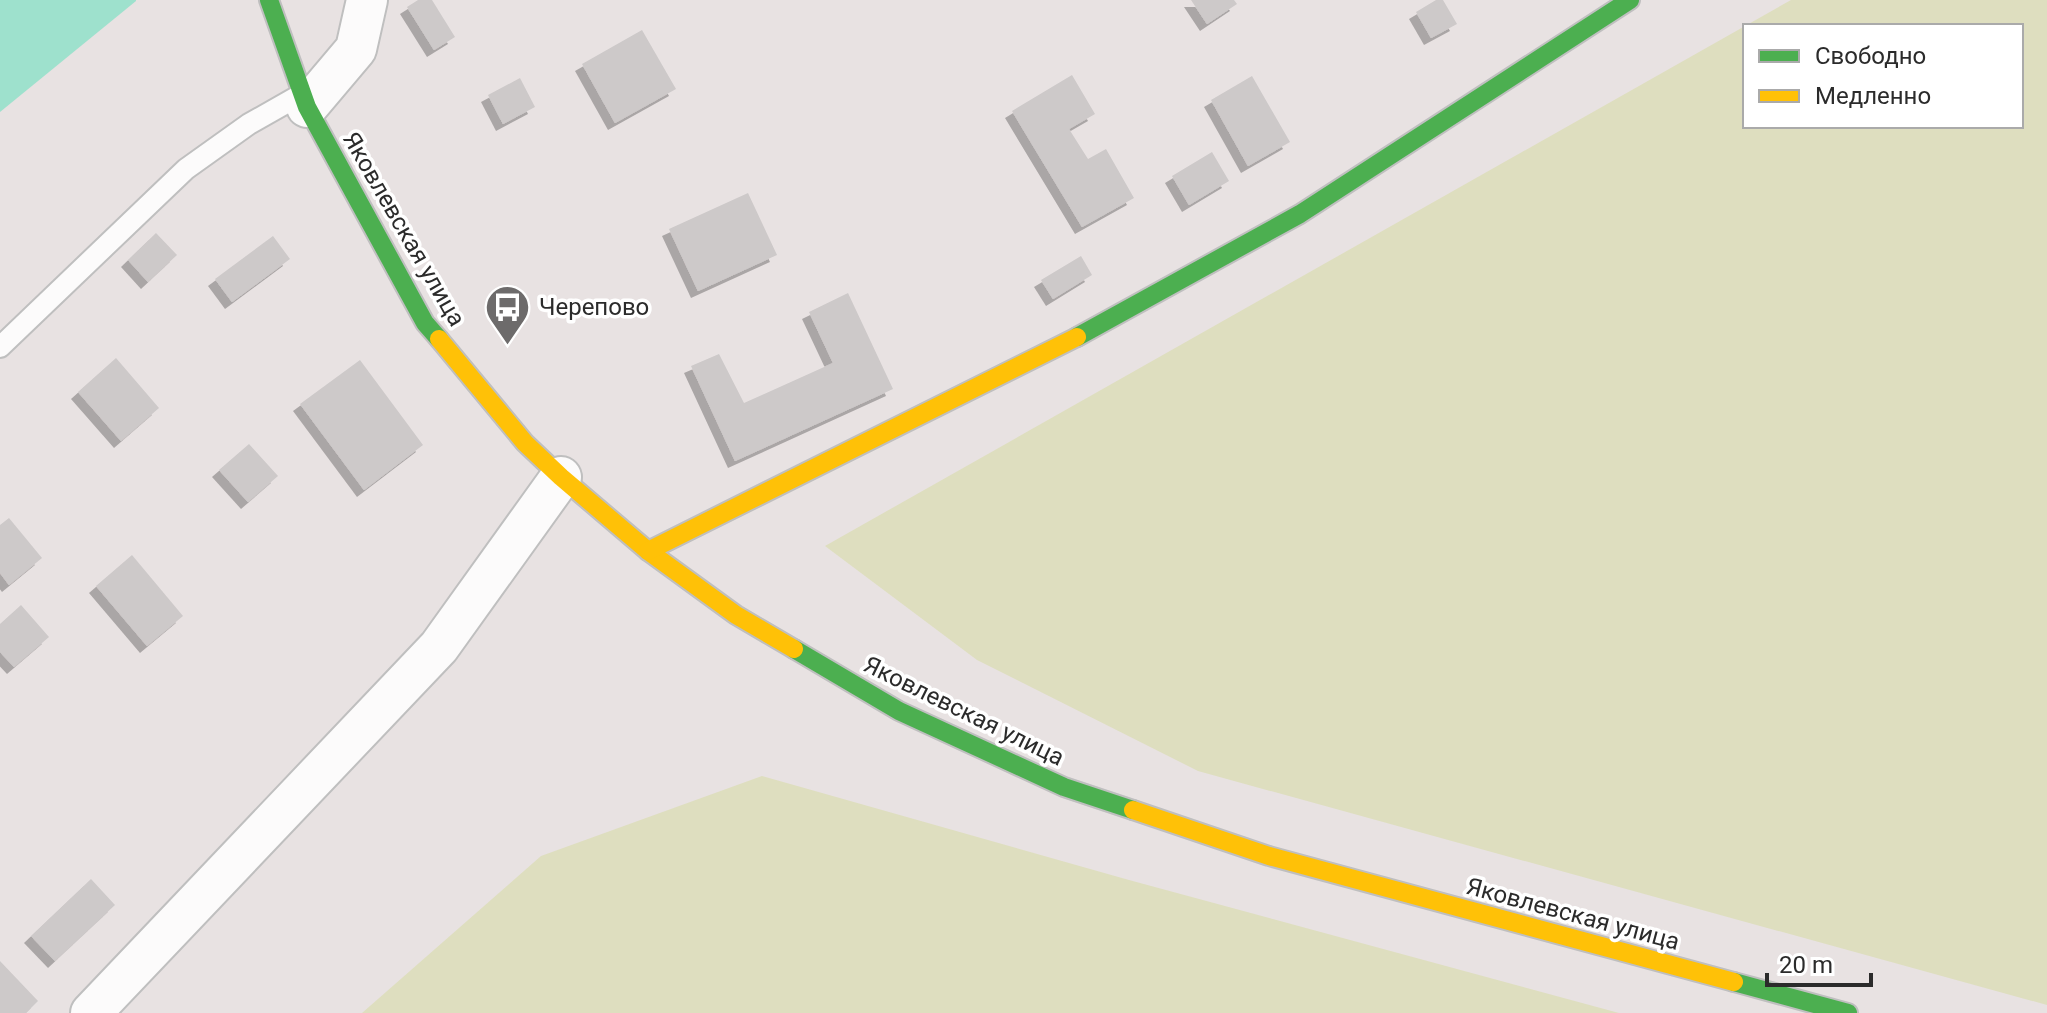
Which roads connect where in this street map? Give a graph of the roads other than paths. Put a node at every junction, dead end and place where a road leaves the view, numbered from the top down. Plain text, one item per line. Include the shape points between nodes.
1 (269, 0) edge
2 (367, 0) edge
3 (1630, 0) edge
4 (304, 101) junction
5 (0, 347) edge
6 (561, 477) junction
7 (648, 551) junction
8 (91, 1013) edge
9 (1848, 1013) edge

1 - 4 street, Яковлевская улица
2 - 4 street via 356,49
3 - 7 street via 1300,214 1053,350
4 - 5 lane via 249,124 186,169
4 - 6 street, Яковлевская улица via 425,323 525,443
6 - 7 street, Яковлевская улица
6 - 8 street via 439,647
7 - 9 street, Яковлевская улица via 736,615 899,711 1064,787 1269,856

